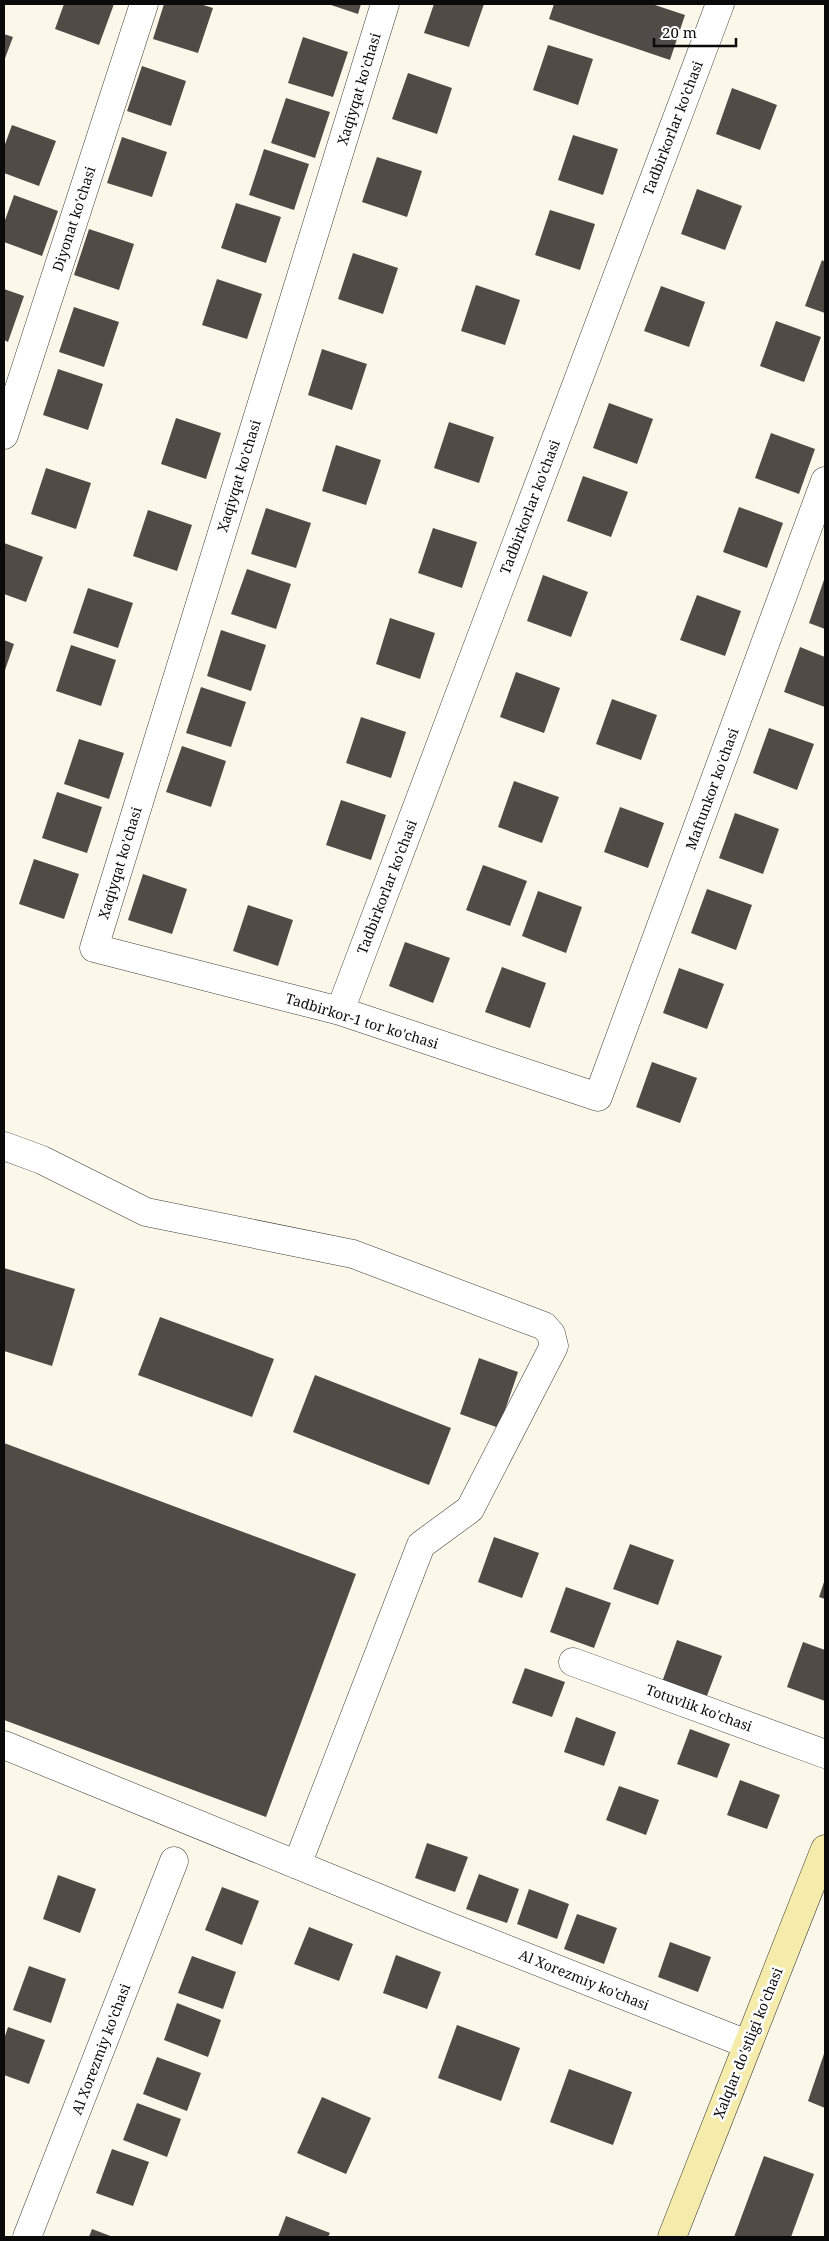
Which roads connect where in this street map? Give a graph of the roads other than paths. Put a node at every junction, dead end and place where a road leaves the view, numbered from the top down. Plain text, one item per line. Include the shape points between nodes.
1 (144, 4) edge
2 (385, 4) edge
3 (720, 4) edge
4 (4, 435) edge
5 (825, 481) edge
6 (94, 948) joint
7 (340, 1011) junction
8 (598, 1097) joint
9 (4, 1146) edge
10 (573, 1662) dead end
11 (4, 1745) edge
12 (825, 1754) edge
13 (825, 1849) edge
14 (174, 1861) dead end
15 (297, 1864) junction
16 (747, 2044) junction
17 (27, 2237) edge
18 (672, 2237) edge

1 - 4 street, Diyonat ko'chasi
2 - 6 street, Xaqiyqat ko'chasi
3 - 7 street, Tadbirkorlar ko'chasi
5 - 8 street, Maftunkor ko'chasi
6 - 7 street, Tadbirkor-1 tor ko'chasi
7 - 8 street, Tadbirkor-1 tor ko'chasi
9 - 15 street via 42,1160 146,1212 353,1254 544,1326 551,1334 554,1346 470,1509 421,1545
10 - 12 street, Totuvlik ko'chasi
11 - 15 street, Al Xorezmiy ko'chasi
13 - 16 street, Xalqlar do'stligi ko'chasi
14 - 17 street, Al Xorezmiy ko'chasi
15 - 16 street, Al Xorezmiy ko'chasi
16 - 18 street, Xalqlar do'stligi ko'chasi

